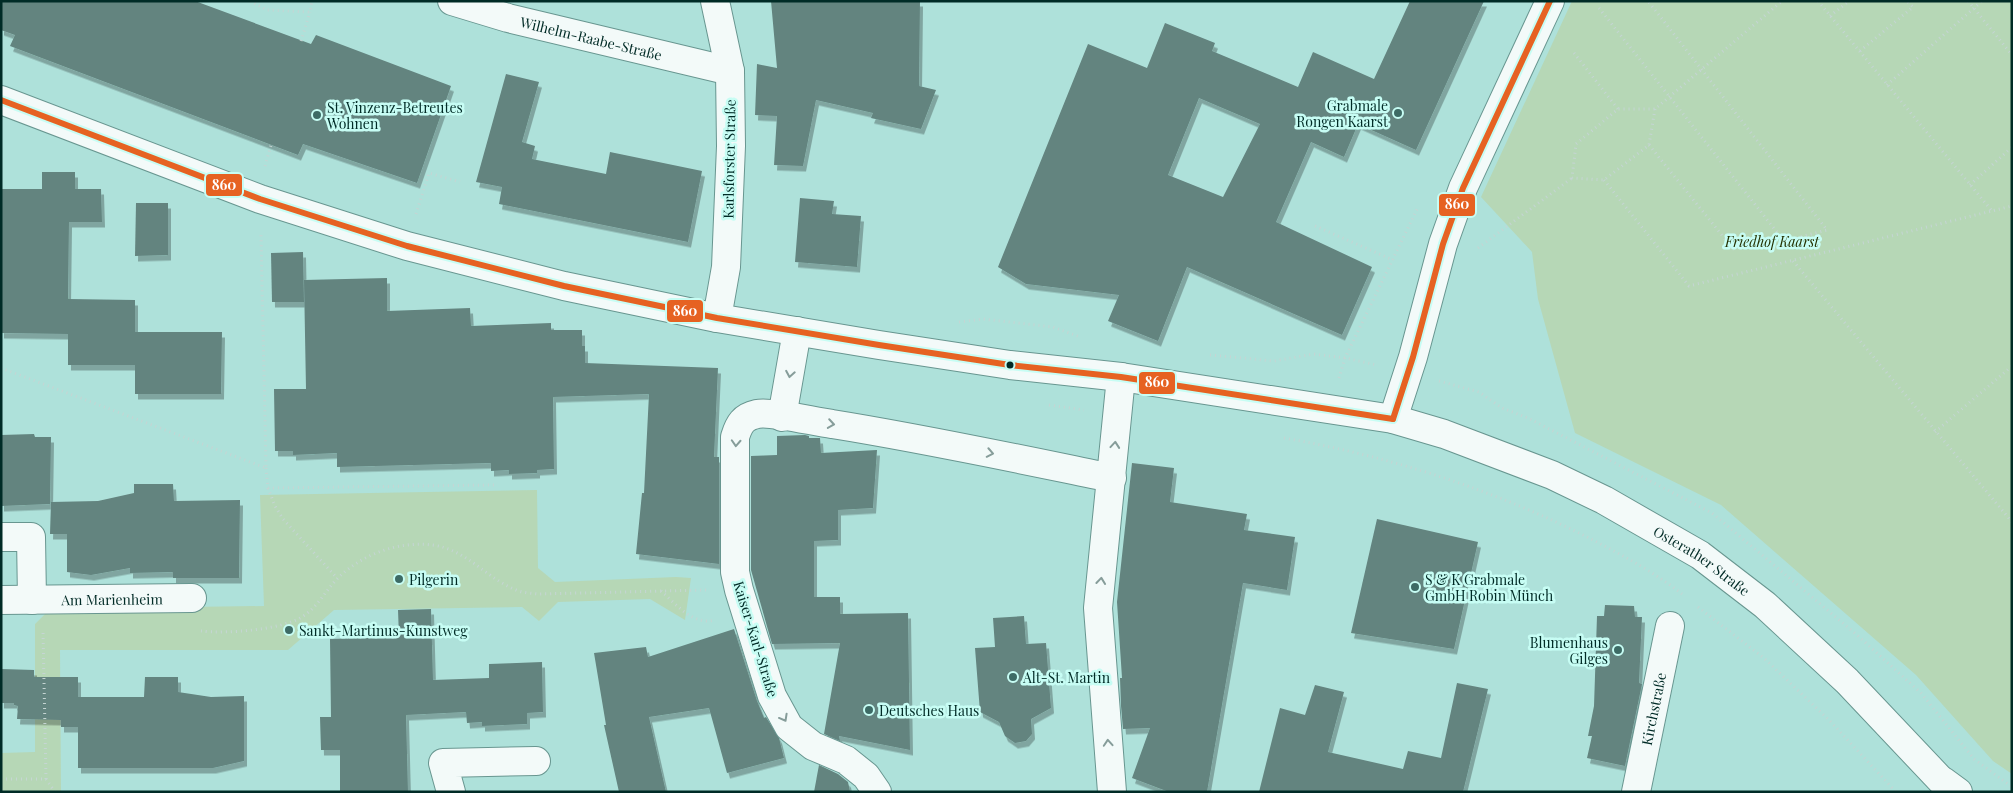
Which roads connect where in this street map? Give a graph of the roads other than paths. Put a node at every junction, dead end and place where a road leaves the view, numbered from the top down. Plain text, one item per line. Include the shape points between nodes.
1 (452, 1) edge
2 (714, 1) edge
3 (1550, 1) edge
4 (730, 71) junction
5 (1, 100) edge
6 (717, 318) junction
7 (797, 331) junction
8 (1121, 378) junction
9 (782, 417) junction
10 (1393, 420) junction
11 (1112, 478) junction
12 (1, 537) edge
13 (192, 598) dead end
14 (1, 600) edge
15 (32, 600) junction
16 (1670, 626) dead end
17 (536, 761) dead end
18 (1951, 788) edge
19 (451, 792) edge
20 (878, 792) edge
21 (1112, 792) edge
22 (1636, 792) edge

1 - 4 street, Wilhelm-Raabe-Straße via 508,18
2 - 4 street, Karlsforster Straße
3 - 10 street via 1452,217 1414,357
4 - 6 street, Karlsforster Straße via 731,146 726,266
5 - 6 street, Osterather Straße via 260,199 407,246 564,286
6 - 7 street, Osterather Straße
7 - 8 street, Osterather Straße via 1010,365
7 -> 9 street
8 - 10 street, Osterather Straße
11 -> 8 street
9 -> 11 street, Kaiser-Karl-Straße via 897,435
9 -> 20 street, Kaiser-Karl-Straße via 760,414 748,416 739,424 736,437 734,555 739,590 772,696 789,727 813,746 846,760 866,776
10 - 18 street, Osterather Straße via 1444,434 1552,475 1604,500 1700,555 1766,605 1841,674
21 -> 11 street via 1098,608
12 - 15 street via 31,537
13 - 15 street, Am Marienheim
14 - 15 street, Am Marienheim
16 - 22 street, Kirchstraße
17 - 19 street via 443,762

